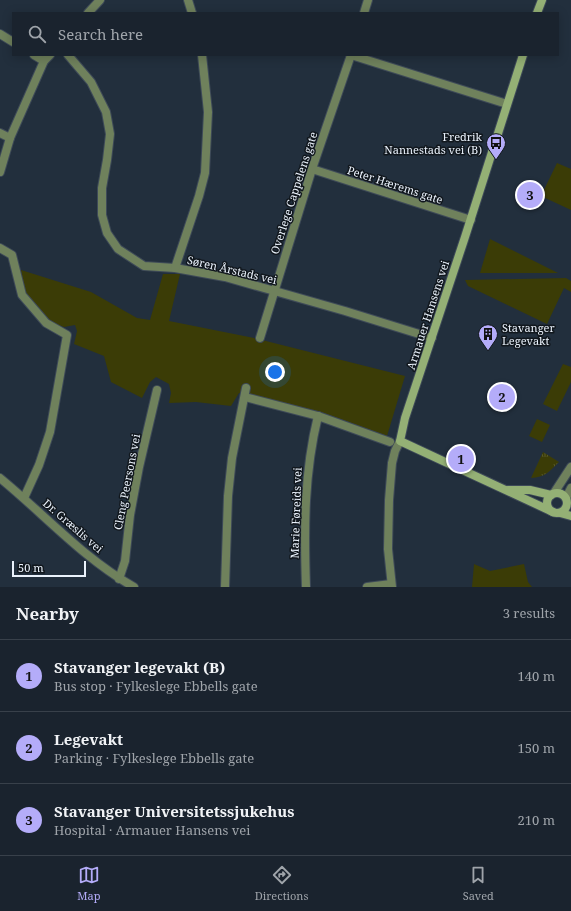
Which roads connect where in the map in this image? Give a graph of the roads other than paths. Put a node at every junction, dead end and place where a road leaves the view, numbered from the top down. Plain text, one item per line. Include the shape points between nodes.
1 (100, 0) edge
2 (188, 0) edge
3 (368, 0) edge
4 (542, 0) edge
5 (89, 12) edge
6 (192, 12) edge
7 (364, 12) edge
8 (537, 12) edge
9 (0, 34) edge
10 (12, 41) edge
11 (69, 56) edge
12 (202, 56) edge
13 (351, 56) edge
14 (354, 56) edge
15 (523, 56) edge
16 (47, 58) edge
17 (506, 104) junction
18 (0, 133) edge
19 (10, 138) junction
20 (312, 169) junction
21 (0, 172) edge
22 (470, 220) junction
23 (0, 248) edge
24 (175, 268) junction
25 (275, 291) junction
26 (260, 338) dead end
27 (432, 338) junction
28 (246, 388) dead end
29 (157, 390) dead end
30 (245, 397) junction
31 (318, 416) junction
32 (390, 442) dead end
33 (400, 442) junction
34 (571, 467) edge
35 (0, 478) edge
36 (571, 488) edge
37 (506, 490) junction
38 (553, 494) junction
39 (24, 498) junction
40 (568, 501) edge
41 (556, 513) junction
42 (571, 516) edge
43 (119, 578) junction
44 (392, 586) edge
45 (134, 587) edge
46 (225, 587) edge
47 (306, 587) edge
48 (368, 587) edge

1 - 5 street
2 - 6 street
3 - 7 street
4 - 8 street
9 - 10 street
11 - 24 street, Søren Årstads vei via 91,82 106,112 110,134 102,188 102,215 107,234 118,249 144,266
12 - 24 street via 208,112 204,173
13 - 20 street, Overlege Cappelens gate
14 - 17 street
15 - 17 street, Armauer Hansens vei
16 - 19 street
17 - 22 street, Armauer Hansens vei
18 - 19 street
19 - 21 street
20 - 22 street, Peter Hærems gate
20 - 25 street, Overlege Cappelens gate
22 - 27 street, Armauer Hansens vei
23 - 39 street via 12,255 22,295 46,323 67,335 50,432
24 - 25 street, Søren Årstads vei via 226,277
25 - 26 street, Overlege Cappelens gate
25 - 27 street, Søren Årstads vei
27 - 33 street, Armauer Hansens vei via 405,418
28 - 30 street
29 - 43 street, Cleng Peersons vei via 131,510 125,561
30 - 31 street
30 - 46 street via 232,458 228,496
31 - 32 street
31 - 47 street, Marie Føreids vei via 307,478
33 - 37 street
33 - 44 street, Armauer Hansens vei via 392,463 389,500 388,549
34 - 38 street
35 - 39 street, Dr. Græslis vei
36 - 40 street
37 - 38 street via 530,490
37 - 41 street
38 - 40 street via 561,493
38 - 41 street via 547,500 547,504 550,510
39 - 43 street, Dr. Græslis vei via 78,548
40 - 41 street via 565,509
41 - 42 street
43 - 45 street, Dr. Græslis vei
44 - 48 street

